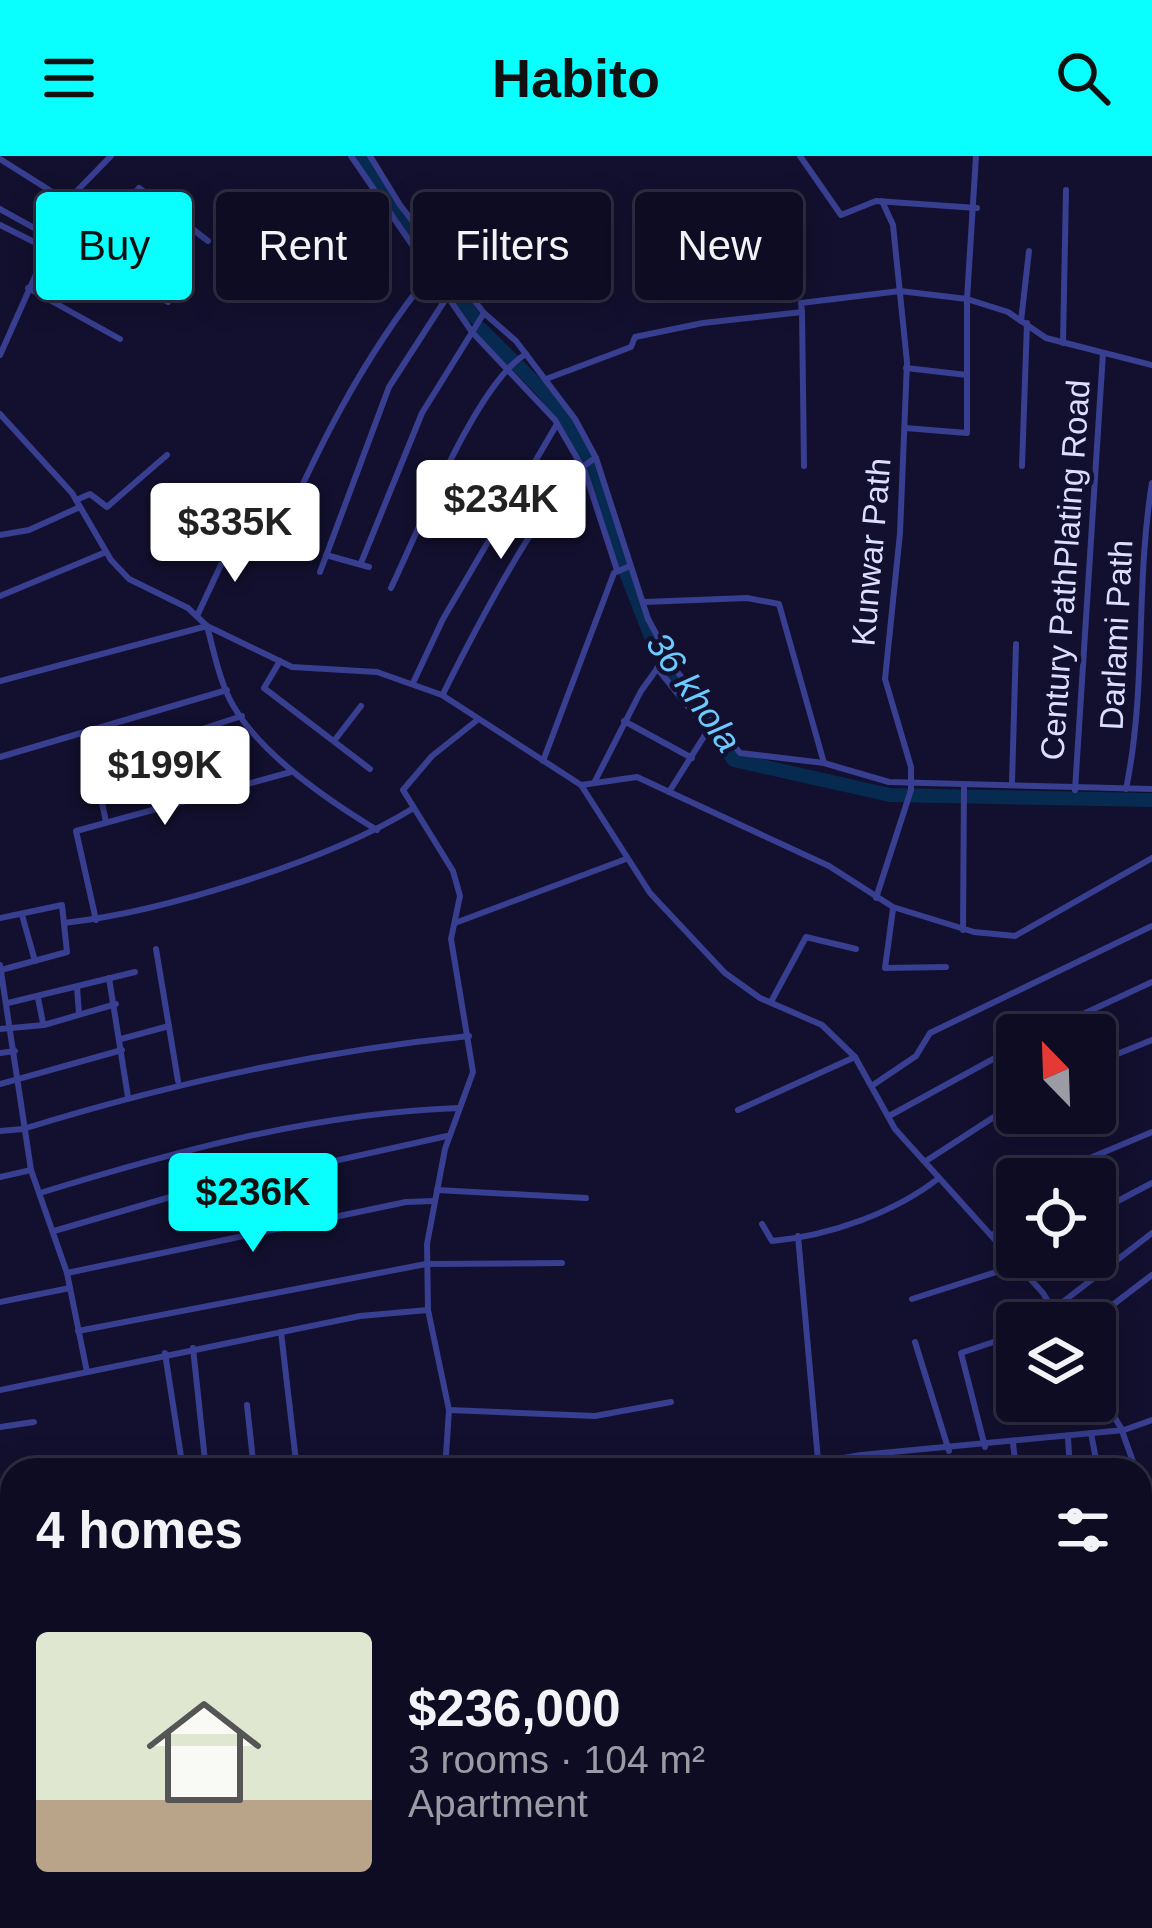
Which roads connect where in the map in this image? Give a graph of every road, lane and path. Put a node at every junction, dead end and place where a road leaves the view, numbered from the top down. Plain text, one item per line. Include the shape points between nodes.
1 (111, 156) edge
2 (351, 156) edge
3 (370, 156) edge
4 (800, 156) edge
5 (976, 156) edge
6 (0, 158) edge
7 (1066, 190) dead end
8 (58, 192) edge
9 (77, 192) edge
10 (882, 202) junction
11 (0, 208) edge
12 (977, 208) junction
13 (0, 225) edge
14 (36, 226) edge
15 (192, 229) edge
16 (208, 241) dead end
17 (36, 243) edge
18 (413, 249) edge
19 (1029, 251) dead end
20 (36, 270) edge
21 (28, 288) junction
22 (900, 290) junction
23 (413, 295) edge
24 (967, 299) junction
25 (166, 300) edge
26 (445, 300) edge
27 (448, 300) edge
28 (169, 302) dead end
29 (802, 312) junction
30 (484, 313) junction
31 (1024, 322) junction
32 (472, 332) junction
33 (120, 339) dead end
34 (1064, 343) junction
35 (1103, 352) junction
36 (526, 354) junction
37 (0, 356) edge
38 (507, 365) junction
39 (1152, 365) edge
40 (907, 368) junction
41 (967, 375) junction
42 (546, 379) junction
43 (0, 415) edge
44 (557, 424) junction
45 (905, 428) junction
46 (167, 455) dead end
47 (596, 458) junction
48 (581, 465) junction
49 (804, 466) dead end
50 (1022, 466) dead end
51 (1152, 483) edge
52 (78, 503) junction
53 (0, 535) edge
54 (234, 537) dead end
55 (106, 552) junction
56 (272, 555) dead end
57 (326, 555) junction
58 (630, 566) junction
59 (617, 570) junction
60 (320, 572) dead end
61 (392, 587) dead end
62 (0, 596) edge
63 (644, 602) junction
64 (197, 616) junction
65 (207, 626) junction
66 (1016, 644) dead end
67 (668, 655) junction
68 (280, 661) junction
69 (657, 668) junction
70 (0, 681) edge
71 (413, 683) junction
72 (227, 690) junction
73 (442, 695) junction
74 (362, 706) dead end
75 (690, 709) dead end
76 (242, 716) junction
77 (715, 718) junction
78 (476, 721) junction
79 (624, 721) junction
80 (334, 741) junction
81 (0, 757) edge
82 (692, 758) junction
83 (543, 762) junction
84 (824, 763) junction
85 (86, 767) dead end
86 (370, 769) dead end
87 (293, 772) junction
88 (1012, 782) junction
89 (594, 783) junction
90 (910, 783) junction
91 (964, 784) junction
92 (581, 785) junction
93 (99, 788) dead end
94 (1126, 789) junction
95 (1152, 789) edge
96 (1076, 790) junction
97 (669, 792) junction
98 (413, 808) junction
99 (106, 822) junction
100 (376, 830) junction
101 (1152, 858) edge
102 (626, 859) junction
103 (876, 898) junction
104 (893, 907) junction
105 (22, 915) junction
106 (0, 918) edge
107 (96, 920) junction
108 (64, 923) junction
109 (455, 923) junction
110 (1152, 926) edge
111 (963, 930) junction
112 (156, 949) dead end
113 (856, 949) dead end
114 (35, 961) junction
115 (1, 968) edge
116 (946, 968) dead end
117 (135, 972) dead end
118 (109, 978) junction
119 (1152, 982) edge
120 (3, 987) edge
121 (77, 987) junction
122 (38, 998) junction
123 (772, 1000) junction
124 (8, 1003) junction
125 (116, 1004) junction
126 (1083, 1014) edge
127 (79, 1015) junction
128 (44, 1025) junction
129 (169, 1026) junction
130 (11, 1028) junction
131 (0, 1029) edge
132 (469, 1036) junction
133 (121, 1039) junction
134 (1152, 1040) edge
135 (122, 1050) junction
136 (15, 1051) junction
137 (0, 1053) edge
138 (1116, 1055) edge
139 (855, 1057) junction
140 (996, 1057) edge
141 (19, 1079) junction
142 (178, 1083) junction
143 (0, 1084) edge
144 (873, 1084) junction
145 (128, 1097) junction
146 (459, 1108) junction
147 (737, 1110) dead end
148 (889, 1116) junction
149 (996, 1116) edge
150 (23, 1129) junction
151 (0, 1131) edge
152 (1152, 1132) edge
153 (449, 1136) junction
154 (1089, 1158) edge
155 (926, 1161) junction
156 (31, 1170) junction
157 (0, 1177) edge
158 (939, 1178) junction
159 (1152, 1183) edge
160 (437, 1190) junction
161 (40, 1193) junction
162 (586, 1198) dead end
163 (435, 1201) junction
164 (1116, 1202) edge
165 (762, 1224) dead end
166 (996, 1231) edge
167 (54, 1232) junction
168 (1152, 1233) edge
169 (798, 1235) junction
170 (992, 1235) junction
171 (996, 1240) edge
172 (562, 1263) dead end
173 (426, 1264) junction
174 (996, 1272) edge
175 (67, 1273) junction
176 (1152, 1275) edge
177 (1029, 1278) edge
178 (70, 1288) junction
179 (912, 1299) dead end
180 (0, 1302) edge
181 (1049, 1302) edge
182 (1062, 1302) edge
183 (1116, 1302) edge
184 (428, 1310) junction
185 (78, 1331) junction
186 (280, 1332) junction
187 (996, 1341) edge
188 (915, 1342) dead end
189 (193, 1348) junction
190 (165, 1353) junction
191 (88, 1372) junction
192 (0, 1390) edge
193 (671, 1402) dead end
194 (247, 1405) dead end
195 (449, 1410) junction
196 (1152, 1420) edge
197 (1116, 1421) edge
198 (34, 1422) dead end
199 (0, 1427) edge
200 (1120, 1428) junction
201 (1091, 1433) junction
202 (1068, 1436) junction
203 (1013, 1443) junction
204 (985, 1447) junction
205 (949, 1451) junction
206 (874, 1455) joint
207 (181, 1458) edge
208 (205, 1458) edge
209 (253, 1458) edge
210 (296, 1458) edge
211 (446, 1458) edge
212 (818, 1458) edge
213 (840, 1458) edge
214 (1015, 1458) edge
215 (1069, 1458) edge
216 (1096, 1458) edge
217 (1131, 1458) edge

1 - 9 street
2 - 18 street
3 - 30 street
4 - 10 street via 841,214
5 - 12 street
6 - 8 street
7 - 34 street
10 - 12 street
10 - 22 street, Kunwar Path via 893,225
11 - 14 street
12 - 24 street
13 - 17 street
15 - 16 street
19 - 31 street
20 - 21 street
21 - 33 street
21 - 37 street
22 - 24 street
22 - 29 street via 801,303
22 - 40 street, Kunwar Path
23 - 56 street via 321,436
24 - 31 street
24 - 41 street
25 - 28 street
26 - 57 street via 389,387
27 - 32 street
29 - 42 street via 635,337 632,347
29 - 49 street
30 - 32 street
30 - 36 street
31 - 34 street
31 - 50 street
32 - 38 street
32 - 57 street via 422,413 365,565
34 - 35 street
35 - 39 street
35 - 96 street, Century PathPlating Road
36 - 38 street
36 - 42 street
38 - 44 street
38 - 61 street
40 - 41 street
40 - 45 street, Kunwar Path
41 - 45 street via 967,433
42 - 47 street
43 - 52 street
44 - 48 street
44 - 71 street
45 - 90 street, Kunwar Path via 885,679
46 - 52 street via 107,507 90,494
47 - 48 street
47 - 58 street
48 - 59 street
48 - 73 street
51 - 94 street, Darlami Path via 1138,601 1142,700
52 - 53 street via 29,530
52 - 55 street
54 - 64 street
55 - 62 street
55 - 64 street via 129,579
57 - 60 street
58 - 59 street
58 - 63 street
59 - 83 street
63 - 67 street
63 - 84 street via 768,598 783,610
64 - 65 street
65 - 68 street
65 - 70 street
65 - 72 street
66 - 88 street
67 - 69 street
67 - 77 street
68 - 71 street
68 - 80 street via 264,688
69 - 75 street
69 - 79 street
71 - 73 street
72 - 76 street
72 - 81 street
73 - 78 street
74 - 80 street
76 - 85 street
76 - 87 street
77 - 82 street
77 - 84 street via 740,753
78 - 83 street
78 - 98 street via 403,790
79 - 82 street
79 - 89 street
80 - 86 street
82 - 97 street
83 - 92 street
84 - 90 street
87 - 99 street
87 - 100 street
88 - 91 street
88 - 96 street
89 - 92 street
89 - 97 street via 637,777
90 - 91 street
90 - 103 street, Kunwar Path
91 - 111 street
92 - 102 street
93 - 99 street
94 - 95 street
94 - 96 street
97 - 103 street via 829,866
98 - 100 street
98 - 109 street via 453,871 460,896
99 - 107 street via 76,831
100 - 107 street via 323,854
101 - 111 street via 1015,936
102 - 109 street
102 - 123 street via 725,973
103 - 104 street
104 - 111 street
104 - 116 street via 886,968
105 - 106 street
105 - 108 street via 62,905
105 - 114 street
107 - 108 street
108 - 114 street via 68,952
109 - 132 street
110 - 144 street via 930,1033 916,1056
112 - 129 street
113 - 123 street via 806,937
114 - 115 street
115 - 120 street
117 - 118 street
118 - 121 street
118 - 125 street
119 - 126 street
120 - 124 street
121 - 122 street
121 - 127 street
122 - 124 street
122 - 128 street
123 - 139 street via 822,1025
124 - 130 street
125 - 127 street
125 - 133 street
127 - 128 street
128 - 130 street
129 - 133 street
129 - 142 street
130 - 131 street
130 - 136 street
132 - 142 street
132 - 146 street via 473,1072
133 - 135 street
134 - 138 street
135 - 141 street
135 - 145 street
136 - 137 street
136 - 141 street
139 - 144 street
139 - 147 street
140 - 148 street
141 - 143 street
141 - 150 street
142 - 145 street
144 - 148 street
145 - 150 street
146 - 153 street
146 - 161 street via 262,1133
148 - 155 street
149 - 155 street
150 - 151 street
150 - 156 street
152 - 154 street
153 - 160 street
153 - 167 street via 167,1198
155 - 158 street
156 - 157 street
156 - 161 street
158 - 169 street via 878,1214
158 - 170 street
159 - 164 street
160 - 162 street
160 - 163 street
161 - 167 street
163 - 173 street
163 - 175 street
165 - 169 street via 772,1241
166 - 170 street
167 - 175 street
168 - 182 street
169 - 212 street
170 - 171 street
172 - 173 street
173 - 184 street
173 - 185 street
174 - 179 street
175 - 178 street
176 - 183 street
177 - 181 street
178 - 180 street
178 - 185 street
184 - 186 street
184 - 195 street
185 - 191 street
186 - 189 street
186 - 210 street
187 - 204 street via 961,1353
188 - 205 street
189 - 190 street
189 - 208 street
190 - 191 street
190 - 207 street
191 - 192 street
193 - 195 street via 595,1416
194 - 209 street
195 - 211 street
196 - 200 street
197 - 200 street
198 - 199 street
200 - 201 street
200 - 217 street
201 - 202 street
201 - 216 street
202 - 203 street
202 - 215 street
203 - 204 street
203 - 214 street
204 - 205 street
205 - 206 street
206 - 213 street

